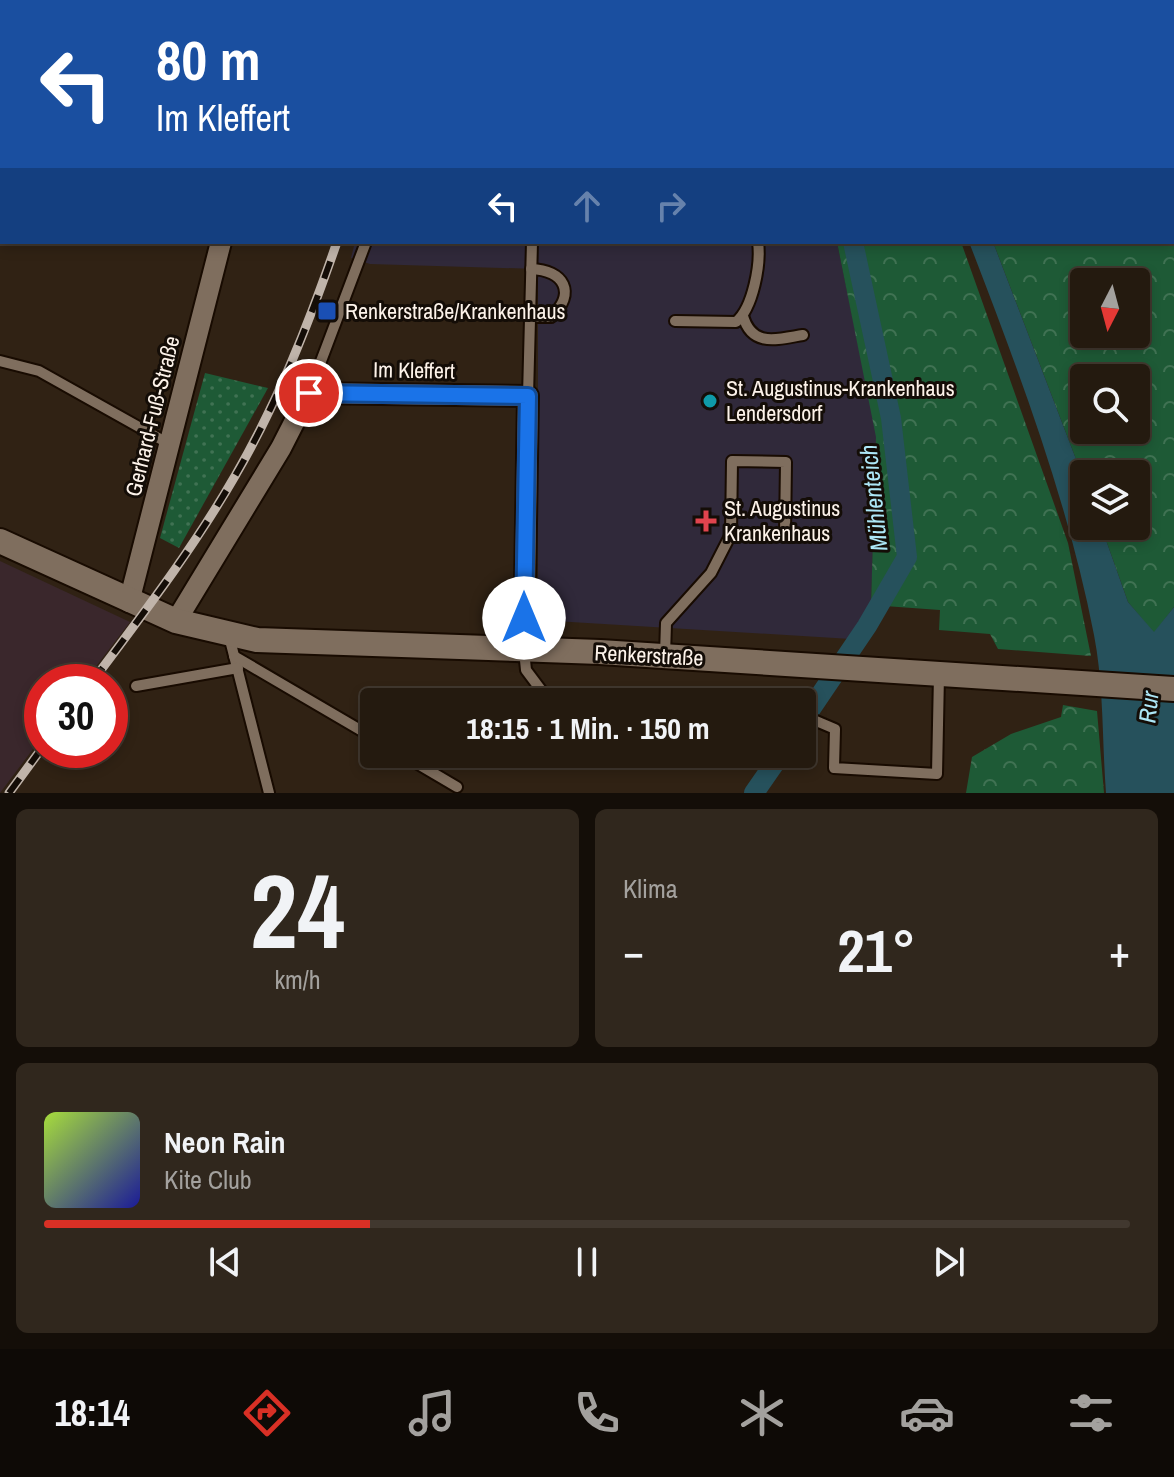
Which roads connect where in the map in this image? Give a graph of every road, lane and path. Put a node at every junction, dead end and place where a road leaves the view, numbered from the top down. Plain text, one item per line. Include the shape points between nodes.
1 (221, 244) edge
2 (365, 244) edge
3 (532, 244) edge
4 (758, 244) edge
5 (531, 269) junction
6 (743, 316) junction
7 (531, 317) junction
8 (675, 321) dead end
9 (803, 335) dead end
10 (0, 361) edge
11 (309, 393) junction
12 (528, 396) junction
13 (171, 445) junction
14 (731, 534) junction
15 (0, 541) edge
16 (129, 602) junction
17 (176, 621) junction
18 (232, 646) junction
19 (524, 650) junction
20 (665, 655) junction
21 (238, 668) junction
22 (939, 672) junction
23 (136, 686) dead end
24 (540, 688) edge
25 (1174, 689) edge
26 (816, 721) edge
27 (360, 729) edge
28 (425, 768) edge
29 (457, 787) dead end
30 (269, 793) edge

1 - 13 street, Gerhard-Fuß-Straße
2 - 11 lane
3 - 5 lane
4 - 6 lane via 758,265
5 - 7 lane
5 - 7 lane via 559,276 564,286 563,304 551,317
6 - 8 lane via 736,322
6 - 9 lane via 749,331 763,340
7 - 12 lane
10 - 13 lane via 39,371
11 - 12 street, Im Kleffert
11 - 17 street
12 - 19 street
13 - 16 street, Gerhard-Fuß-Straße
14 - 14 lane via 785,535 786,462 732,461
14 - 20 lane via 711,573 666,623
15 - 16 street, Renkerstraße
16 - 17 street, Renkerstraße
17 - 18 street, Renkerstraße
18 - 19 street, Renkerstraße
18 - 21 lane
18 - 27 lane
19 - 20 street, Renkerstraße
19 - 24 lane via 526,670
20 - 22 street, Renkerstraße
21 - 23 lane
21 - 30 lane
22 - 25 street, Renkerstraße
22 - 26 lane via 937,774 834,768 835,729
28 - 29 lane

